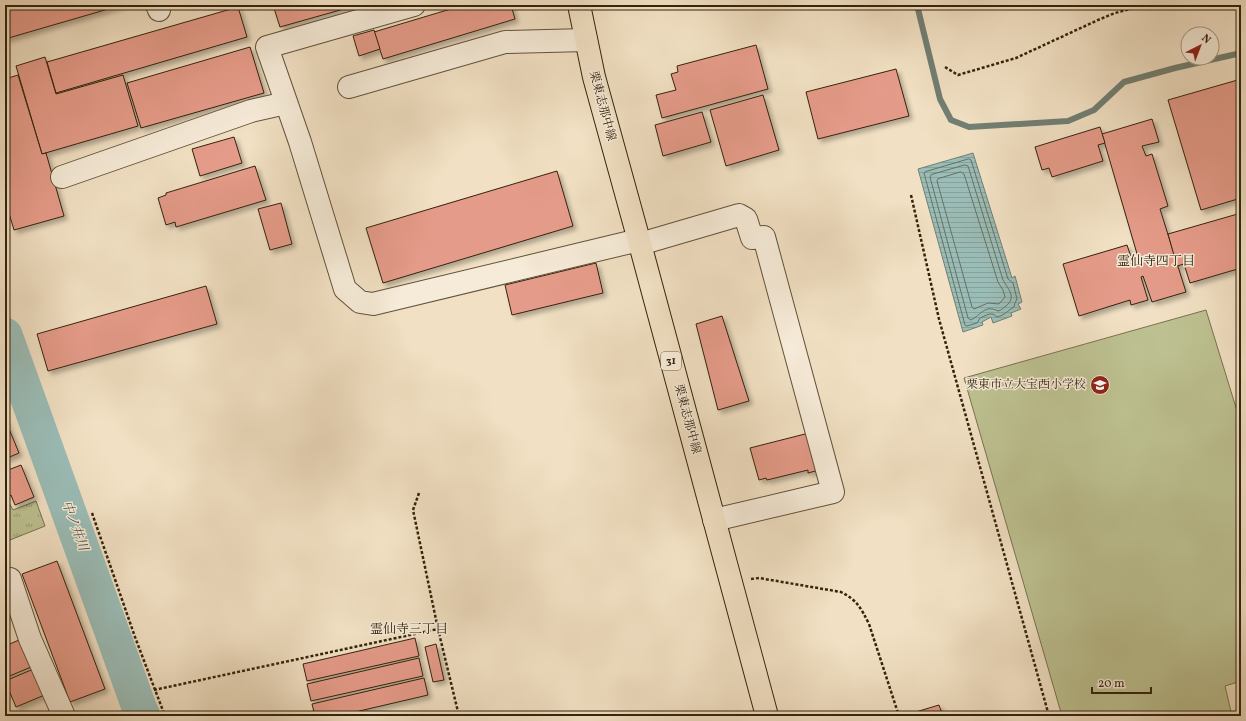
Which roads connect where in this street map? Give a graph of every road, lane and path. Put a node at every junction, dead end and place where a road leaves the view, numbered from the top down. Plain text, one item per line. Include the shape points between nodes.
1 (414, 5) edge
2 (579, 5) edge
3 (1146, 5) edge
4 (586, 40) junction
5 (945, 67) dead end
6 (349, 87) dead end
7 (286, 103) junction
8 (62, 177) dead end
9 (911, 195) dead end
10 (639, 242) junction
11 (419, 493) dead end
12 (92, 513) dead end
13 (714, 520) junction
14 (10, 579) dead end
15 (731, 582) junction
16 (438, 629) junction
17 (154, 690) junction
18 (64, 716) edge
19 (165, 716) edge
20 (459, 716) edge
21 (767, 716) edge
22 (899, 716) edge
23 (1049, 716) edge

1 - 7 street via 267,47
2 - 4 main road, 栗東志那中線 / 31
3 - 5 path via 1115,13 1016,58 958,75
4 - 6 street via 505,42
4 - 10 main road, 栗東志那中線 / 31
7 - 8 street via 251,111
7 - 10 street via 345,289 360,302 373,304
9 - 23 path via 939,319
10 - 13 main road, 栗東志那中線 / 31
10 - 13 street via 739,215 746,219 752,238 764,237 833,492
11 - 16 path via 413,510
12 - 17 path
13 - 15 main road, 栗東志那中線 / 31
14 - 18 street via 30,639
15 - 21 main road, 栗東志那中線 / 31
15 - 22 path via 759,578 841,592 852,598 863,611 869,624
16 - 17 path
16 - 20 path
17 - 19 path

